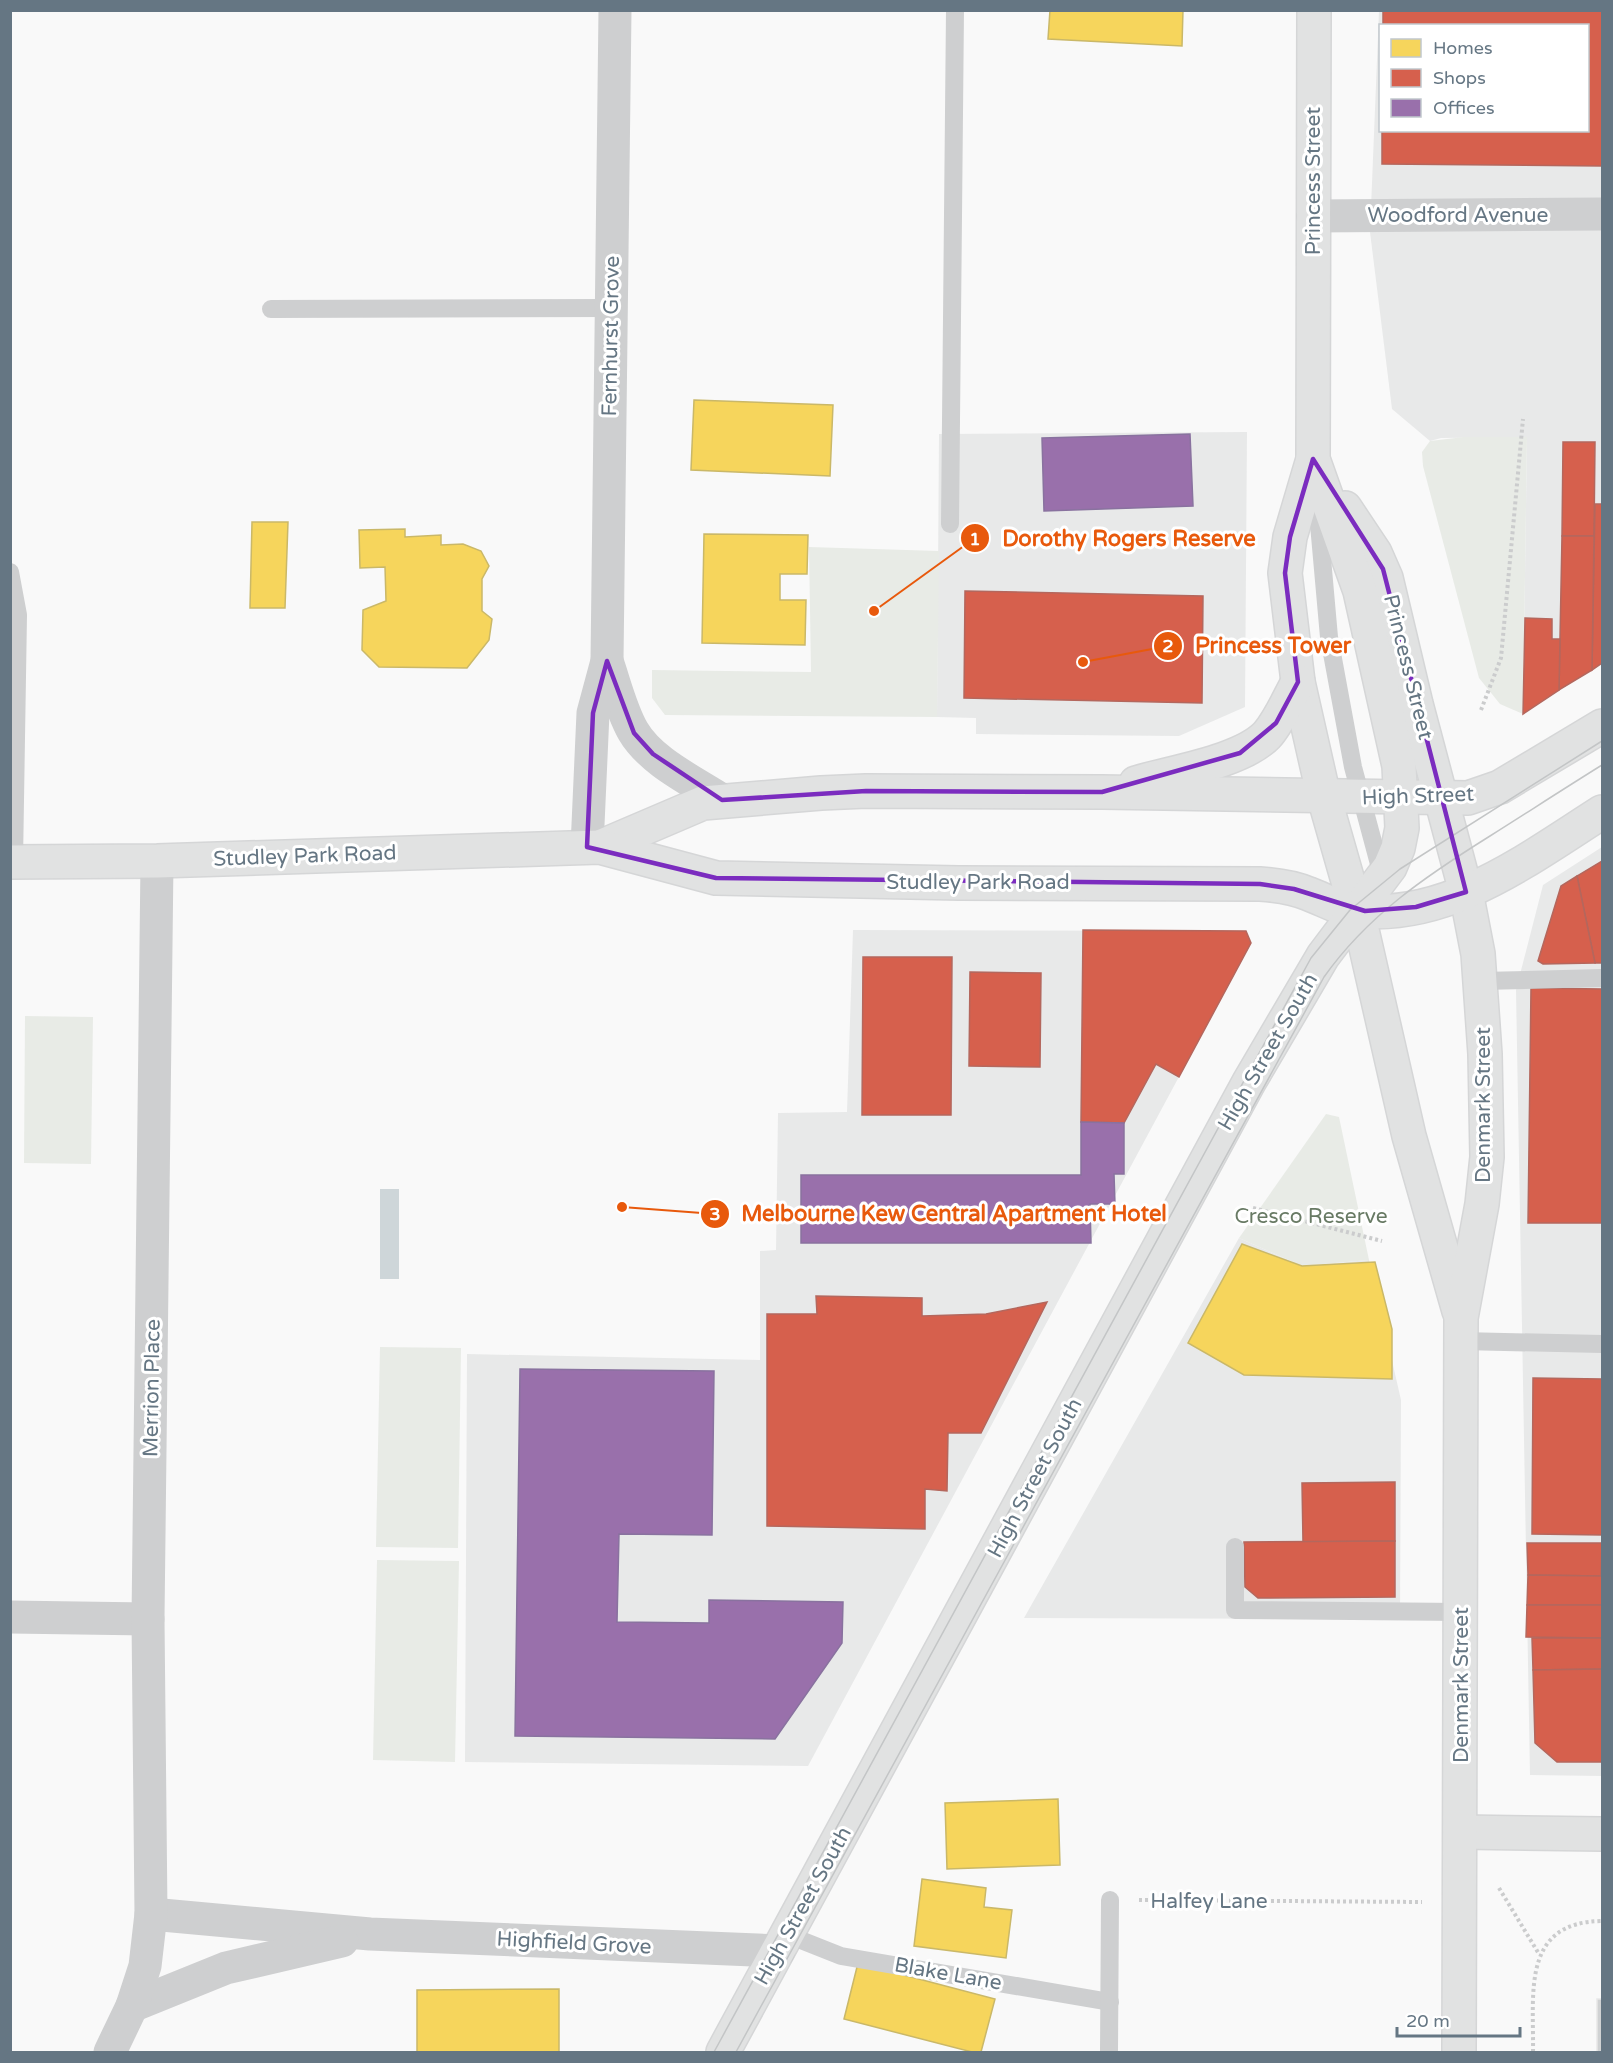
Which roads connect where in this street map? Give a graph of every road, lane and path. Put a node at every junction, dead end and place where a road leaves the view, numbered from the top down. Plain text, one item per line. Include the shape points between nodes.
1 (615, 10) edge
2 (955, 10) edge
3 (1314, 10) edge
4 (1602, 214) edge
5 (1313, 216) junction
6 (612, 308) junction
7 (271, 309) dead end
8 (1523, 419) dead end
9 (1313, 459) junction
10 (950, 524) dead end
11 (10, 572) edge
12 (607, 661) junction
13 (1298, 682) junction
14 (1481, 710) dead end
15 (1602, 726) edge
16 (1101, 792) junction
17 (1324, 797) junction
18 (1360, 798) junction
19 (1402, 799) junction
20 (1442, 799) junction
21 (722, 800) junction
22 (1602, 812) edge
23 (593, 847) junction
24 (157, 861) junction
25 (12, 862) edge
26 (1382, 878) junction
27 (1466, 892) junction
28 (1356, 910) junction
29 (1390, 910) junction
30 (1602, 978) edge
31 (1481, 981) junction
32 (1253, 1208) dead end
33 (1382, 1241) dead end
34 (1461, 1330) junction
35 (1602, 1344) edge
36 (1235, 1547) dead end
37 (1461, 1612) junction
38 (10, 1617) edge
39 (148, 1619) junction
40 (1461, 1832) junction
41 (1602, 1834) edge
42 (1494, 1881) dead end
43 (1110, 1900) joint
44 (1459, 1902) junction
45 (151, 1914) junction
46 (1602, 1920) edge
47 (370, 1934) junction
48 (783, 1943) junction
49 (1539, 1954) junction
50 (1110, 2002) junction
51 (132, 2006) junction
52 (110, 2052) edge
53 (723, 2052) edge
54 (1109, 2052) edge
55 (1459, 2052) edge
56 (1533, 2052) edge

1 - 6 street, Fernhurst Grove
2 - 10 lane
3 - 5 main road, Princess Street
4 - 5 street, Woodford Avenue
5 - 9 main road, Princess Street
6 - 7 lane
6 - 12 street, Fernhurst Grove
8 - 14 path via 1501,658
9 - 13 main road, Princess Street via 1290,537 1286,573
9 - 18 lane via 1329,637
9 - 19 main road, Princess Street via 1360,591 1395,743
9 - 20 main road, Princess Street via 1383,569
11 - 25 lane via 18,615
12 - 21 street, Fernhurst Grove via 628,721 639,740 653,754
12 - 23 street, Fernhurst Grove via 593,713
13 - 16 main road via 1276,723 1246,751
13 - 17 main road, Princess Street
15 - 20 main road, High Street via 1486,794
16 - 17 main road, Studley Park Road
16 - 21 main road, Studley Park Road via 866,791
17 - 18 main road, High Street
17 - 28 main road, Princess Street
18 - 19 main road, High Street
18 - 26 lane
19 - 20 main road, High Street
19 - 26 main road, Princess Street via 1398,848
20 - 27 main road, Princess Street
21 - 23 main road, Studley Park Road via 703,803
22 - 27 main road
23 - 24 main road, Studley Park Road
23 - 28 main road, Studley Park Road via 716,878 1260,884 1294,889
24 - 25 main road, Studley Park Road
24 - 39 street, Merrion Place
26 - 28 main road, High Street South
26 - 29 lane
27 - 29 main road via 1416,908
27 - 31 main road, Denmark Street
28 - 29 main road
28 - 34 main road, Denmark Street via 1409,1136
28 - 48 main road, High Street South via 1318,965 1249,1082
30 - 31 lane
31 - 34 main road, Denmark Street via 1487,1157
32 - 33 path
34 - 35 lane
34 - 37 main road, Denmark Street
36 - 37 lane via 1234,1610
37 - 40 main road, Denmark Street
38 - 39 street
39 - 45 street, Merrion Place
40 - 41 main road
40 - 44 main road, Denmark Street
42 - 49 path
43 - 44 path, Halfey Lane
43 - 50 lane
44 - 55 main road, Denmark Street
45 - 47 street, Highfield Grove
45 - 51 street via 145,1966
46 - 49 path via 1583,1921 1559,1930
47 - 48 street, Highfield Grove
47 - 51 street, Highfield Grove via 226,1968
48 - 50 lane, Blake Lane
48 - 53 main road, High Street South
49 - 56 path via 1534,1974
50 - 54 lane
51 - 52 street

